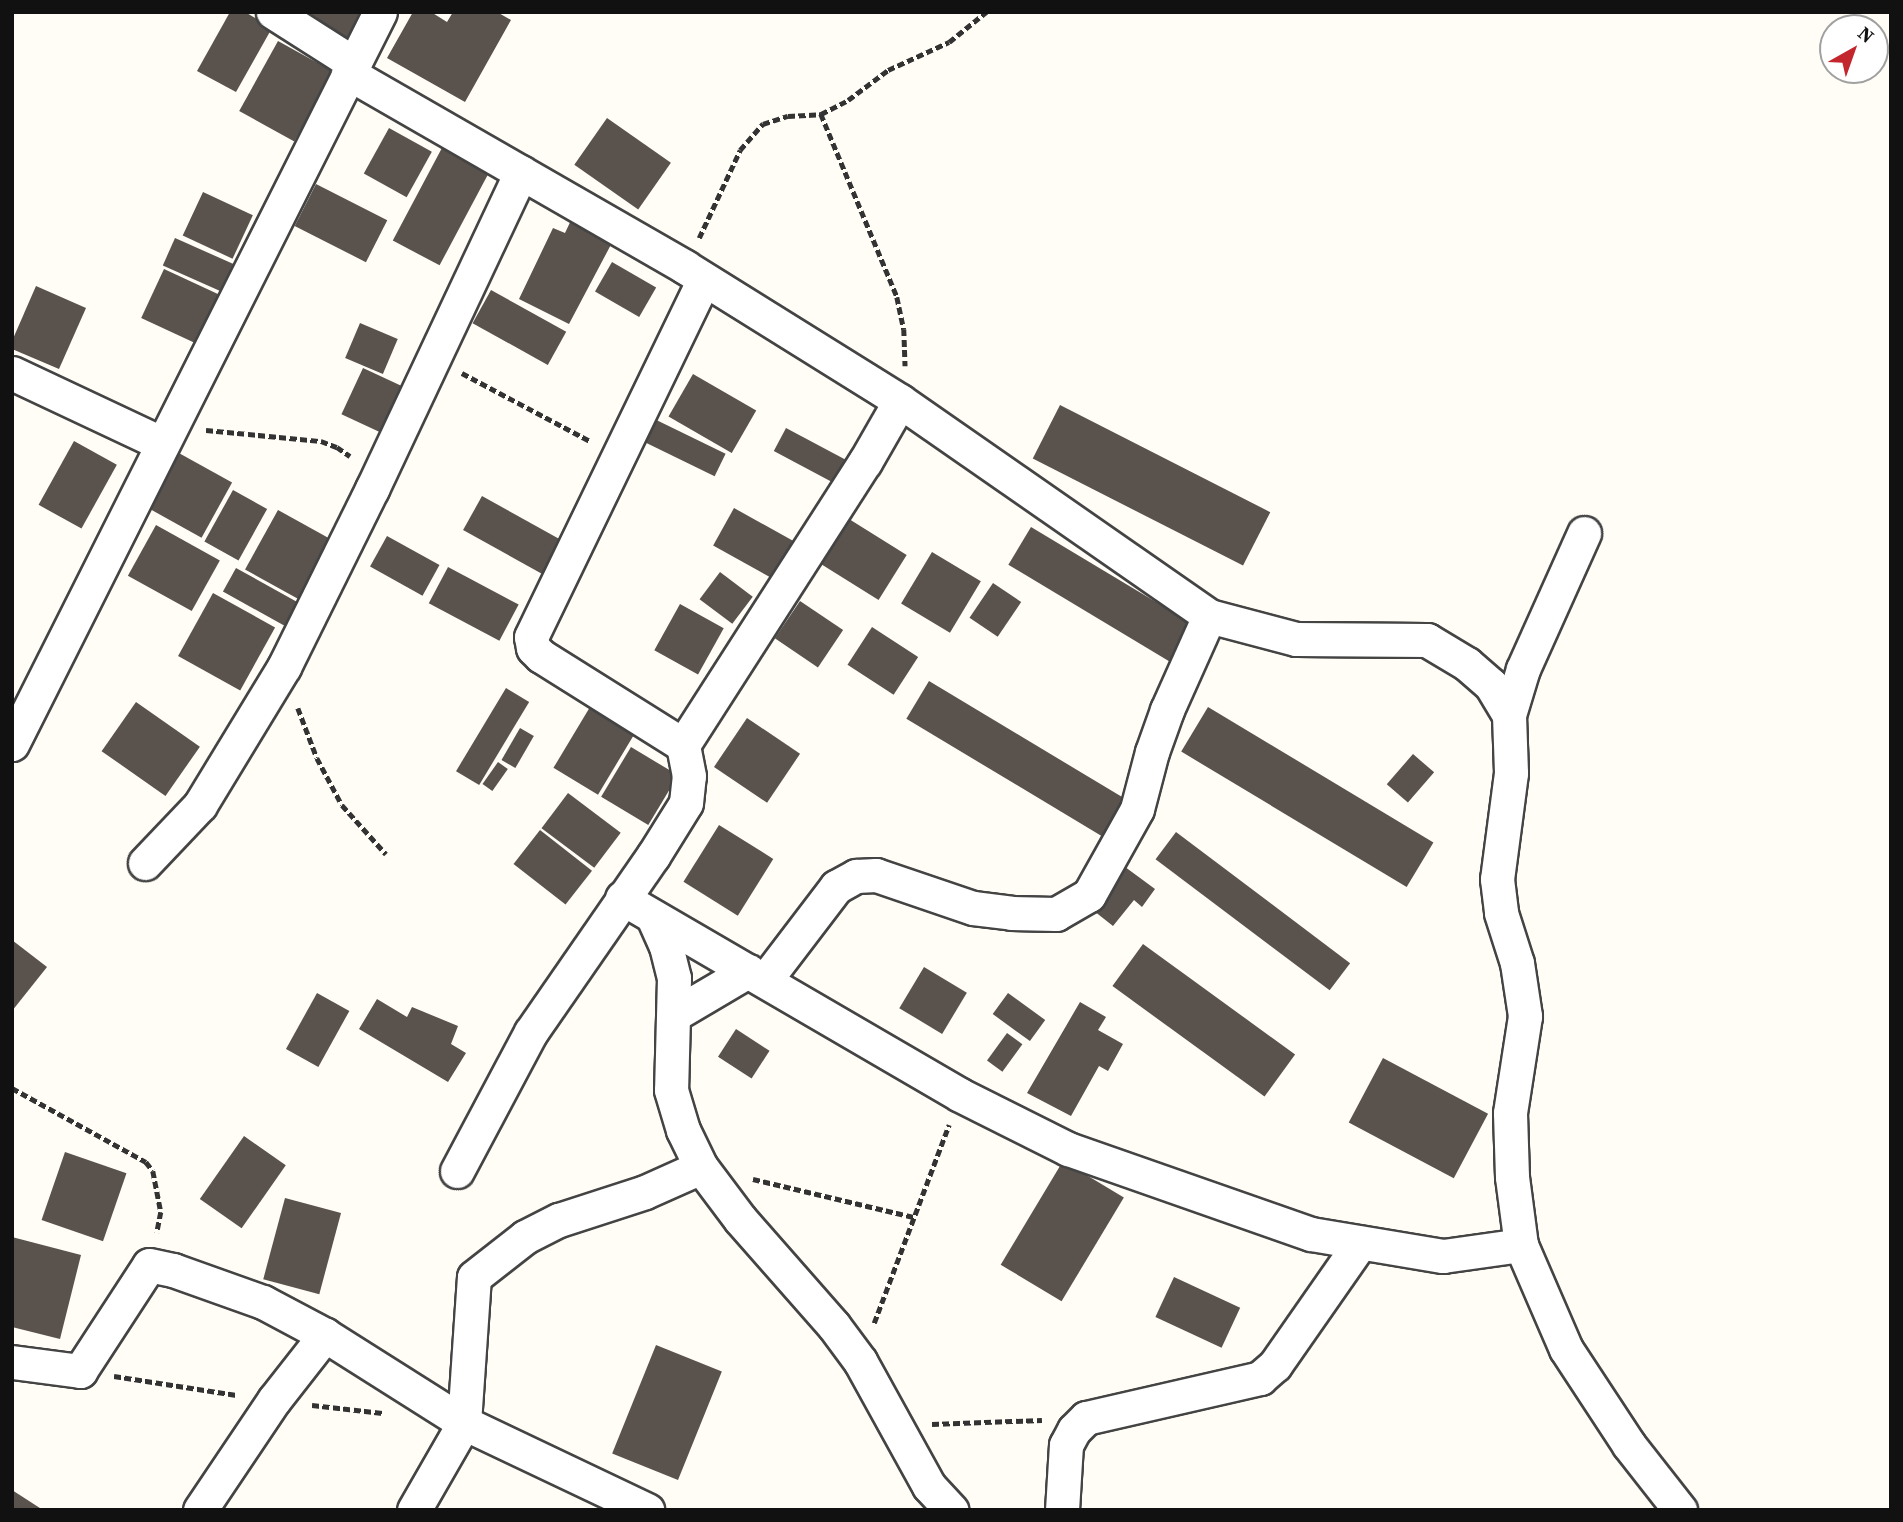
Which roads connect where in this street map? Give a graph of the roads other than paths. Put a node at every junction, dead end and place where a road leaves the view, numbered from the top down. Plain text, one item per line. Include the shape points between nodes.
1 (273, 12) edge
2 (380, 12) edge
3 (351, 68) junction
4 (521, 172) junction
5 (694, 274) junction
6 (12, 373) edge
7 (900, 401) junction
8 (161, 443) junction
9 (1584, 533) dead end
10 (1209, 616) junction
11 (1509, 715) junction
12 (12, 744) edge
13 (683, 745) junction
14 (145, 863) dead end
15 (622, 898) junction
16 (653, 917) junction
17 (757, 975) junction
18 (675, 1014) junction
19 (701, 1167) junction
20 (457, 1171) dead end
21 (1360, 1243) junction
22 (1521, 1245) junction
23 (325, 1335) junction
24 (12, 1362) edge
25 (464, 1423) junction
26 (1643, 1463) junction
27 (200, 1510) edge
28 (414, 1510) edge
29 (648, 1510) edge
30 (951, 1510) edge
31 (1062, 1510) edge
32 (1645, 1510) edge
33 (1680, 1510) edge

1 - 3 street
2 - 3 street
3 - 4 street
3 - 8 street
4 - 5 street
4 - 14 street via 284,667 201,805
5 - 7 street
5 - 13 street via 618,456 531,637 533,648 572,676
6 - 8 street
7 - 10 street
7 - 13 street
8 - 12 street
9 - 11 street via 1523,669
10 - 11 street via 1296,639 1427,640 1491,685
10 - 17 street via 1167,710 1138,809 1089,895 1056,914 1011,913 973,908 876,875 856,876 836,887
11 - 22 street via 1511,774 1497,879 1525,1016 1510,1113
13 - 15 street via 689,776 686,803
15 - 16 street
15 - 20 street via 531,1032
16 - 17 street
16 - 18 street via 671,963
17 - 18 street
17 - 21 street via 960,1095 1068,1149 1311,1234
18 - 19 street via 671,1090
19 - 25 street via 645,1192 559,1220 525,1237 474,1277
19 - 30 street via 860,1361 929,1486
21 - 22 street via 1443,1256
21 - 31 street via 1275,1365 1260,1377 1086,1418 1066,1446
22 - 26 street via 1566,1349
23 - 24 street via 230,1288 149,1265 80,1371
23 - 25 street
23 - 27 street via 274,1400
25 - 28 street
25 - 29 street
26 - 32 street
26 - 33 street

